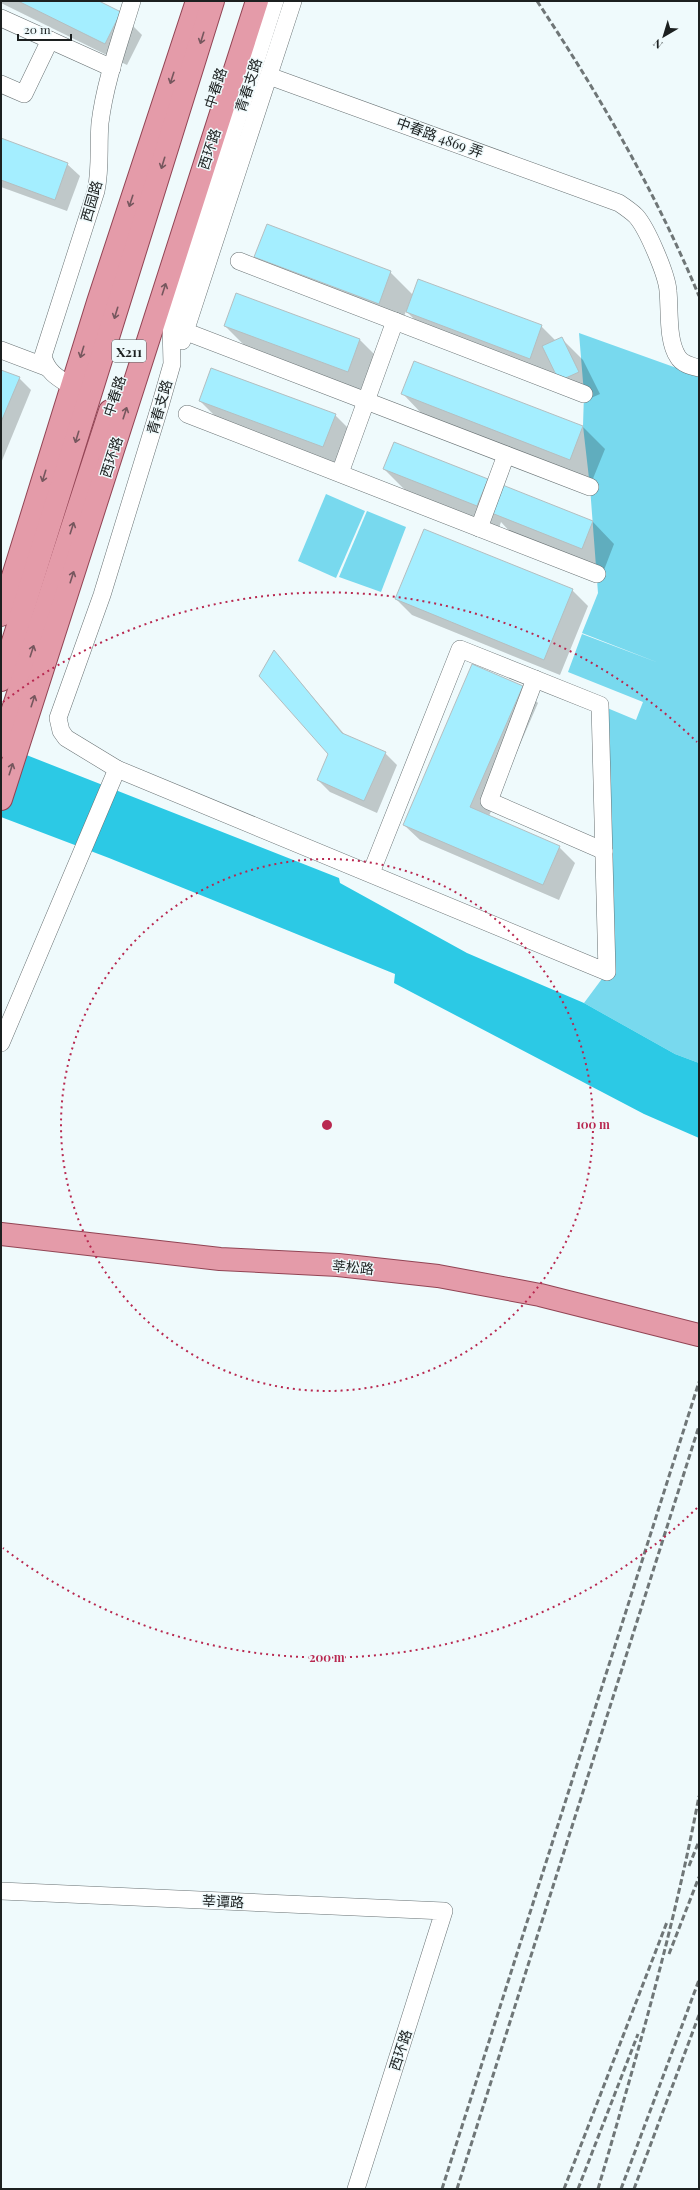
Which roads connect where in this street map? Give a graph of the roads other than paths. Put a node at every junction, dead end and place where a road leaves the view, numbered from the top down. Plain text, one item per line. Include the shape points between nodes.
1 (197, 1) edge
2 (213, 1) edge
3 (243, 1) edge
4 (257, 1) edge
5 (275, 1) edge
6 (293, 1) edge
7 (130, 2) edge
8 (1, 18) edge
9 (50, 40) junction
10 (112, 68) junction
11 (269, 76) junction
12 (1, 84) edge
13 (239, 261) dead end
14 (395, 321) junction
15 (178, 329) junction
16 (1, 350) edge
17 (46, 366) junction
18 (699, 368) edge
19 (71, 386) junction
20 (584, 394) dead end
21 (366, 401) junction
22 (187, 414) dead end
23 (506, 455) junction
24 (340, 473) junction
25 (590, 487) dead end
26 (479, 528) junction
27 (597, 574) dead end
28 (1, 615) edge
29 (535, 679) junction
30 (1, 680) edge
31 (1, 746) edge
32 (114, 776) junction
33 (1, 799) edge
34 (604, 851) junction
35 (371, 873) junction
36 (1, 1043) edge
37 (1, 1234) edge
38 (699, 1336) edge
39 (1, 1891) edge
40 (444, 1911) joint
41 (356, 2189) edge

1 -> 19 main road
2 -> 30 main road, 中春路 / X211
31 -> 3 main road, 中春路 / X211
33 -> 4 main road, 西环路
5 - 15 street, 青春支路
6 - 11 street
7 - 10 street, 西园路
8 - 9 street
9 - 10 street
9 - 12 street via 24,94
10 - 17 street, 西园路 via 100,123 100,170 96,191 43,356
11 - 15 street
11 - 18 street, 中春路 4869 弄 via 610,198 628,209 643,226 665,277 670,328 676,353 684,363
13 - 14 street
14 - 20 street
14 - 21 street
15 - 21 street
15 - 32 street, 青春支路 via 172,364 102,595 58,718 61,731 66,738
16 - 17 street
17 - 19 street via 55,376
19 -> 28 main road
21 - 23 street
21 - 24 street
22 - 24 street
23 - 25 street
23 - 26 street
24 - 26 street
26 - 27 street
29 - 34 street via 600,705
29 - 34 street via 489,801
29 - 35 street via 460,649
32 - 35 street, 青春支路
32 - 36 street
34 - 35 street, 青春支路 via 607,972
37 - 38 main road, 莘松路 via 220,1259 338,1265 438,1276 540,1295
39 - 40 street, 莘谭路
40 - 41 street, 西环路

